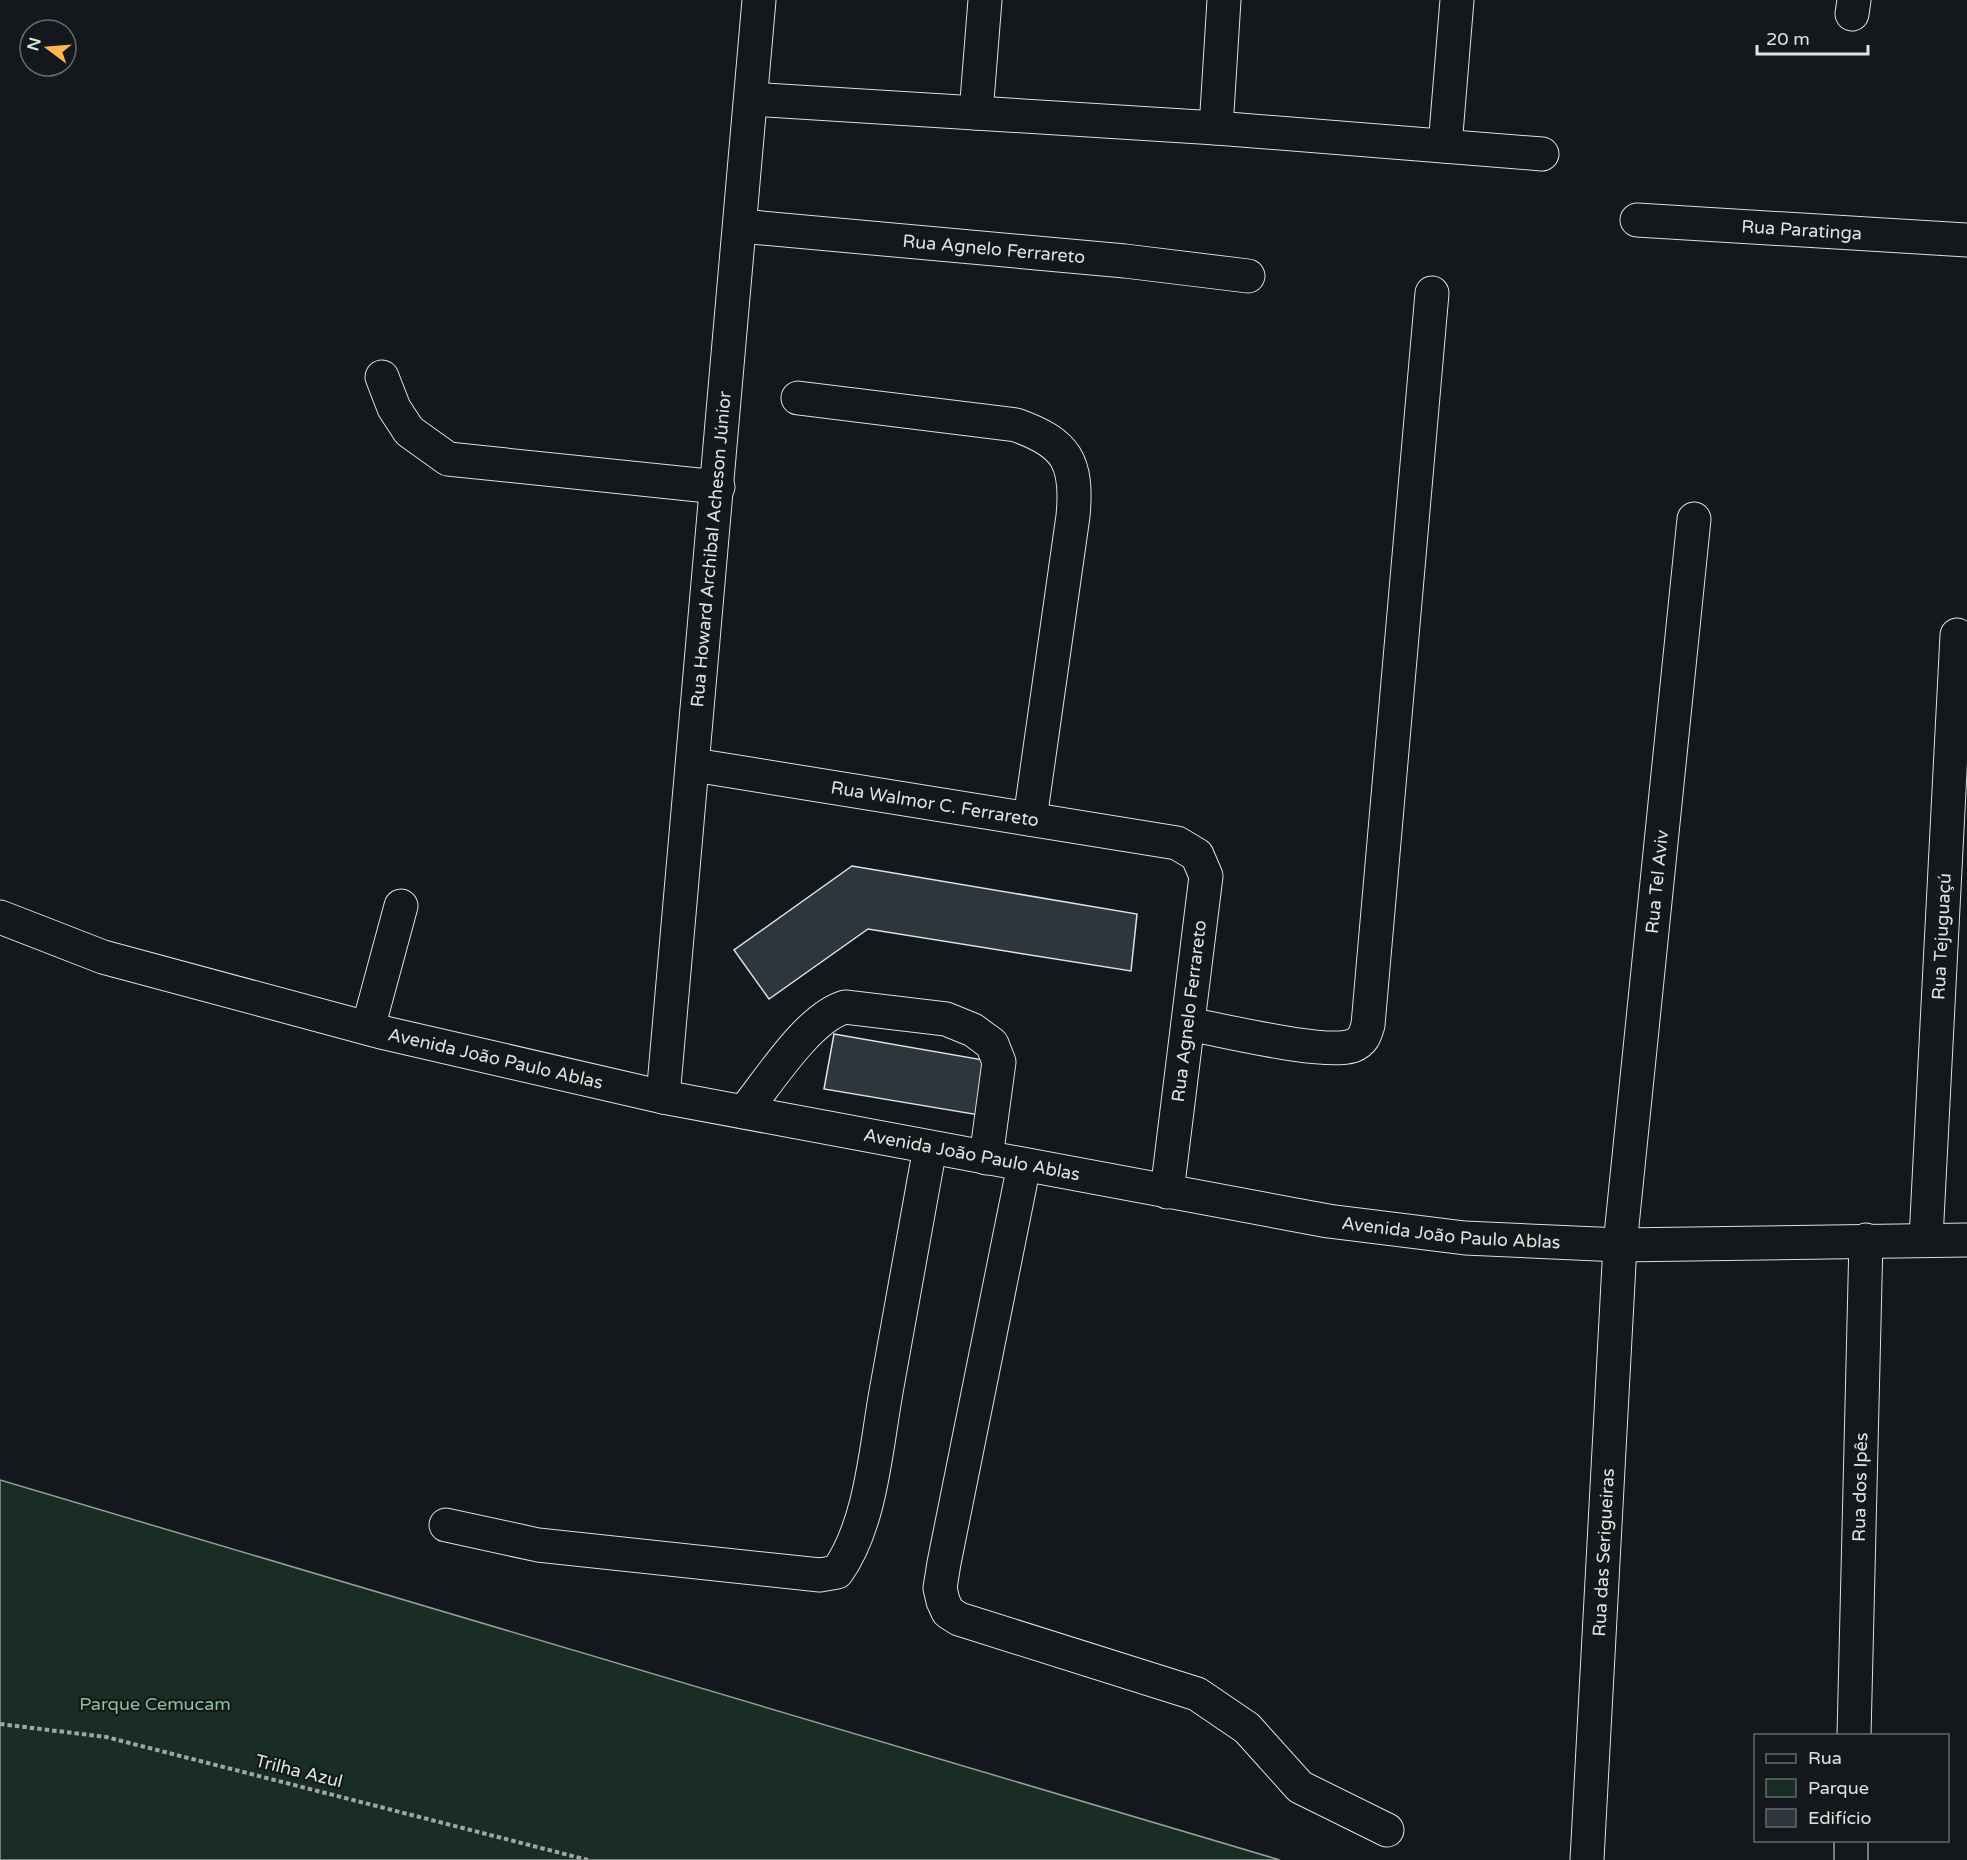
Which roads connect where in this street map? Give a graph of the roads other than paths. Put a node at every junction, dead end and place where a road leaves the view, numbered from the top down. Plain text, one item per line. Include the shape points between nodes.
1 (759, 0) edge
2 (985, 0) edge
3 (1224, 0) edge
4 (1457, 0) edge
5 (751, 99) junction
6 (976, 113) junction
7 (1216, 128) junction
8 (1445, 146) junction
9 (1542, 154) dead end
10 (1637, 220) dead end
11 (740, 226) junction
12 (1967, 240) edge
13 (1248, 276) dead end
14 (1432, 293) dead end
15 (382, 377) dead end
16 (798, 399) dead end
17 (718, 487) junction
18 (1694, 519) dead end
19 (1957, 635) dead end
20 (694, 765) junction
21 (1030, 819) junction
22 (1177, 843) joint
23 (401, 906) dead end
24 (0, 917) edge
25 (1188, 1024) junction
26 (368, 1028) junction
27 (663, 1097) junction
28 (744, 1112) junction
29 (930, 1148) junction
30 (986, 1158) junction
31 (1023, 1165) junction
32 (1167, 1192) junction
33 (1926, 1239) junction
34 (1866, 1240) junction
35 (1967, 1240) edge
36 (1620, 1245) junction
37 (446, 1525) dead end
38 (1854, 1734) edge
39 (1387, 1830) dead end
40 (1851, 1842) edge
41 (1587, 1860) edge
42 (1851, 1860) edge

1 - 5 street, Rua Howard Archibal Acheson Júnior
2 - 6 street
3 - 7 street
4 - 8 street
5 - 6 street
5 - 11 street, Rua Howard Archibal Acheson Júnior
6 - 7 street
7 - 8 street
8 - 9 street
10 - 12 street, Rua Paratinga
11 - 13 street, Rua Agnelo Ferrareto
11 - 17 street, Rua Howard Archibal Acheson Júnior
14 - 25 street via 1368,1025 1363,1039 1353,1046 1323,1048
15 - 17 street via 394,408 409,431 448,459
16 - 21 street via 1016,425 1058,445 1072,469 1076,486 1073,516
17 - 20 street, Rua Howard Archibal Acheson Júnior
18 - 36 street, Rua Tel Aviv
19 - 33 street, Rua Tejuguaçú
20 - 21 street, Rua Walmor C. Ferrareto
20 - 27 street, Rua Howard Archibal Acheson Júnior
21 - 22 street, Rua Walmor C. Ferrareto
22 - 25 street, Rua Agnelo Ferrareto via 1197,855 1206,876
23 - 26 street
24 - 26 street, Avenida João Paulo Ablas via 103,957
25 - 32 street, Rua Agnelo Ferrareto
26 - 27 street, Avenida João Paulo Ablas
27 - 28 street, Avenida João Paulo Ablas
28 - 29 street, Avenida João Paulo Ablas
28 - 30 street via 813,1026 830,1011 845,1007 946,1019 973,1030 992,1044 999,1062
29 - 30 street, Avenida João Paulo Ablas
29 - 37 street via 872,1473 857,1536 837,1572 820,1575 538,1545
30 - 31 street, Avenida João Paulo Ablas
31 - 32 street, Avenida João Paulo Ablas
31 - 39 street via 944,1563 940,1588 948,1612 1022,1640 1197,1694 1247,1728 1300,1786
32 - 36 street, Avenida João Paulo Ablas via 1328,1221 1464,1238
33 - 34 street, Avenida João Paulo Ablas
33 - 35 street, Avenida João Paulo Ablas
34 - 36 street, Avenida João Paulo Ablas
34 - 38 street, Rua dos Ipês
36 - 41 street, Rua das Serigueiras
40 - 42 street

